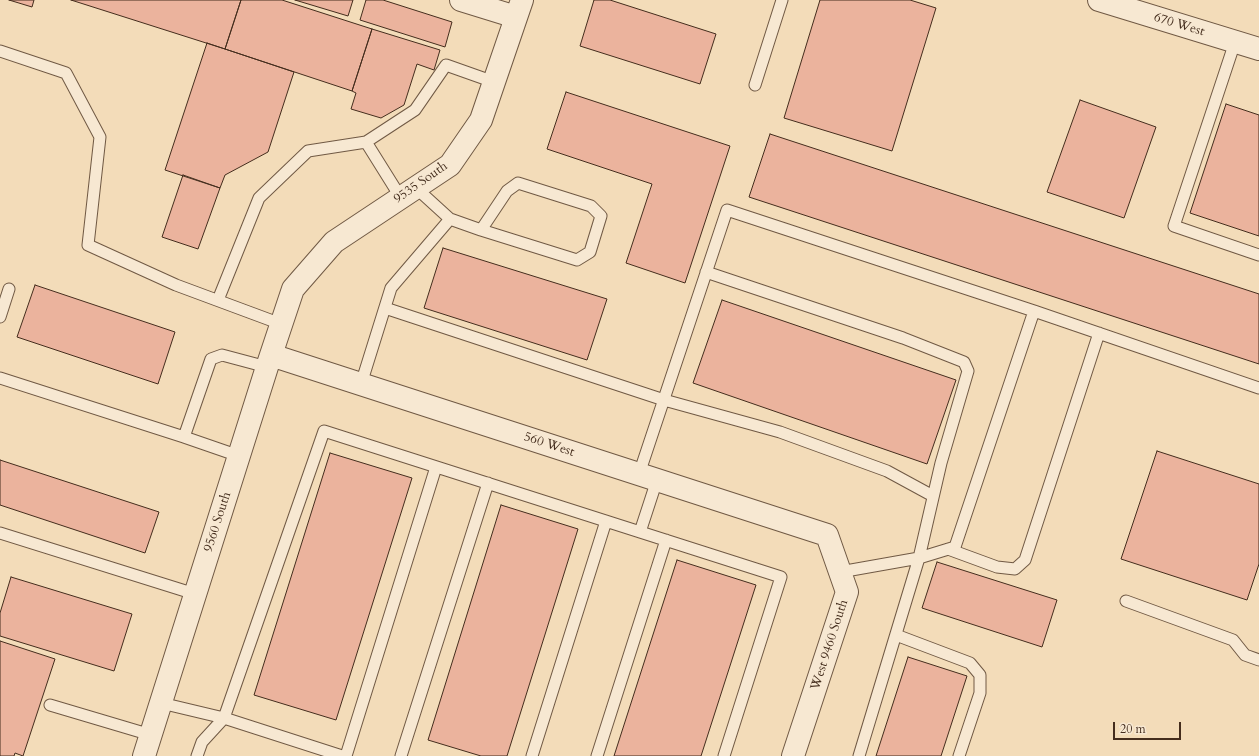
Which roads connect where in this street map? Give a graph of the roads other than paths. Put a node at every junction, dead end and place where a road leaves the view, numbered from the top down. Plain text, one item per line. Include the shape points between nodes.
1 (461, 0) edge
2 (782, 0) edge
3 (1099, 0) edge
4 (1141, 6) edge
5 (519, 8) edge
6 (1235, 42) junction
7 (1259, 50) edge
8 (0, 51) edge
9 (494, 82) junction
10 (755, 85) dead end
11 (366, 142) junction
12 (409, 193) junction
13 (450, 219) junction
14 (481, 230) junction
15 (1259, 255) edge
16 (706, 272) junction
17 (9, 289) dead end
18 (293, 289) joint
19 (218, 300) junction
20 (385, 308) junction
21 (1034, 311) junction
22 (0, 317) edge
23 (281, 324) junction
24 (1099, 333) junction
25 (269, 361) junction
26 (0, 378) edge
27 (361, 384) junction
28 (1259, 388) edge
29 (664, 400) junction
30 (184, 437) junction
31 (239, 456) junction
32 (436, 467) junction
33 (648, 477) junction
34 (488, 483) junction
35 (933, 496) junction
36 (606, 521) junction
37 (640, 532) junction
38 (0, 533) edge
39 (827, 535) joint
40 (666, 540) junction
41 (948, 549) junction
42 (919, 558) junction
43 (840, 572) junction
44 (195, 594) junction
45 (1126, 601) dead end
46 (896, 635) junction
47 (1259, 660) edge
48 (161, 703) junction
49 (50, 705) dead end
50 (224, 718) junction
51 (151, 735) junction
52 (144, 756) edge
53 (197, 756) edge
54 (342, 756) edge
55 (346, 756) edge
56 (401, 756) edge
57 (532, 756) edge
58 (597, 756) edge
59 (724, 756) edge
60 (793, 756) edge
61 (859, 756) edge
62 (959, 756) edge

1 - 5 street
2 - 10 lane
3 - 4 street, 670 West
4 - 6 street, 670 West
5 - 9 street, 9535 South
6 - 7 street, 670 West
6 - 15 lane via 1174,226
8 - 19 lane via 66,73 100,137 88,245
9 - 11 lane via 446,65 415,110
9 - 12 street, 9535 South via 480,120 450,165
11 - 12 lane
11 - 19 lane via 308,151 259,198
12 - 13 lane
12 - 18 street, 9535 South via 334,242
13 - 14 lane
13 - 20 lane via 391,288
14 - 14 lane via 577,260 590,252 601,216 591,206 518,183 507,190
16 - 21 lane via 727,210
16 - 29 lane
16 - 35 lane via 903,338 964,362 968,371
17 - 22 lane
18 - 23 street, 9560 South
19 - 23 lane
20 - 27 lane
20 - 29 lane
21 - 24 lane
21 - 41 lane via 955,547
23 - 25 street, 9560 South
24 - 28 lane
24 - 41 lane via 1025,560 1015,569 997,567
25 - 27 street, 560 West
25 - 30 lane via 222,355 211,359
25 - 31 street, 9560 South
26 - 30 lane
27 - 33 street, 560 West
29 - 33 lane
29 - 35 lane via 787,435 887,471
30 - 31 lane
31 - 44 street, 9560 South
32 - 34 lane
32 - 50 lane via 324,431
32 - 55 lane
33 - 37 lane
33 - 39 street, 560 West
34 - 36 lane
34 - 56 lane
35 - 42 lane
36 - 37 lane
36 - 57 lane
37 - 40 lane
38 - 44 lane
39 - 43 street, West 9460 South
40 - 58 lane
40 - 59 lane via 781,576
41 - 42 lane
42 - 43 lane
42 - 46 lane
43 - 60 street, West 9460 South via 847,592
44 - 48 street, 9560 South
45 - 47 lane via 1233,640 1245,655
46 - 61 lane
46 - 62 lane via 970,663 980,675 980,693
48 - 50 lane
48 - 51 street, 9560 South
49 - 51 lane
50 - 53 lane via 202,742
50 - 54 lane
51 - 52 street, 9560 South

